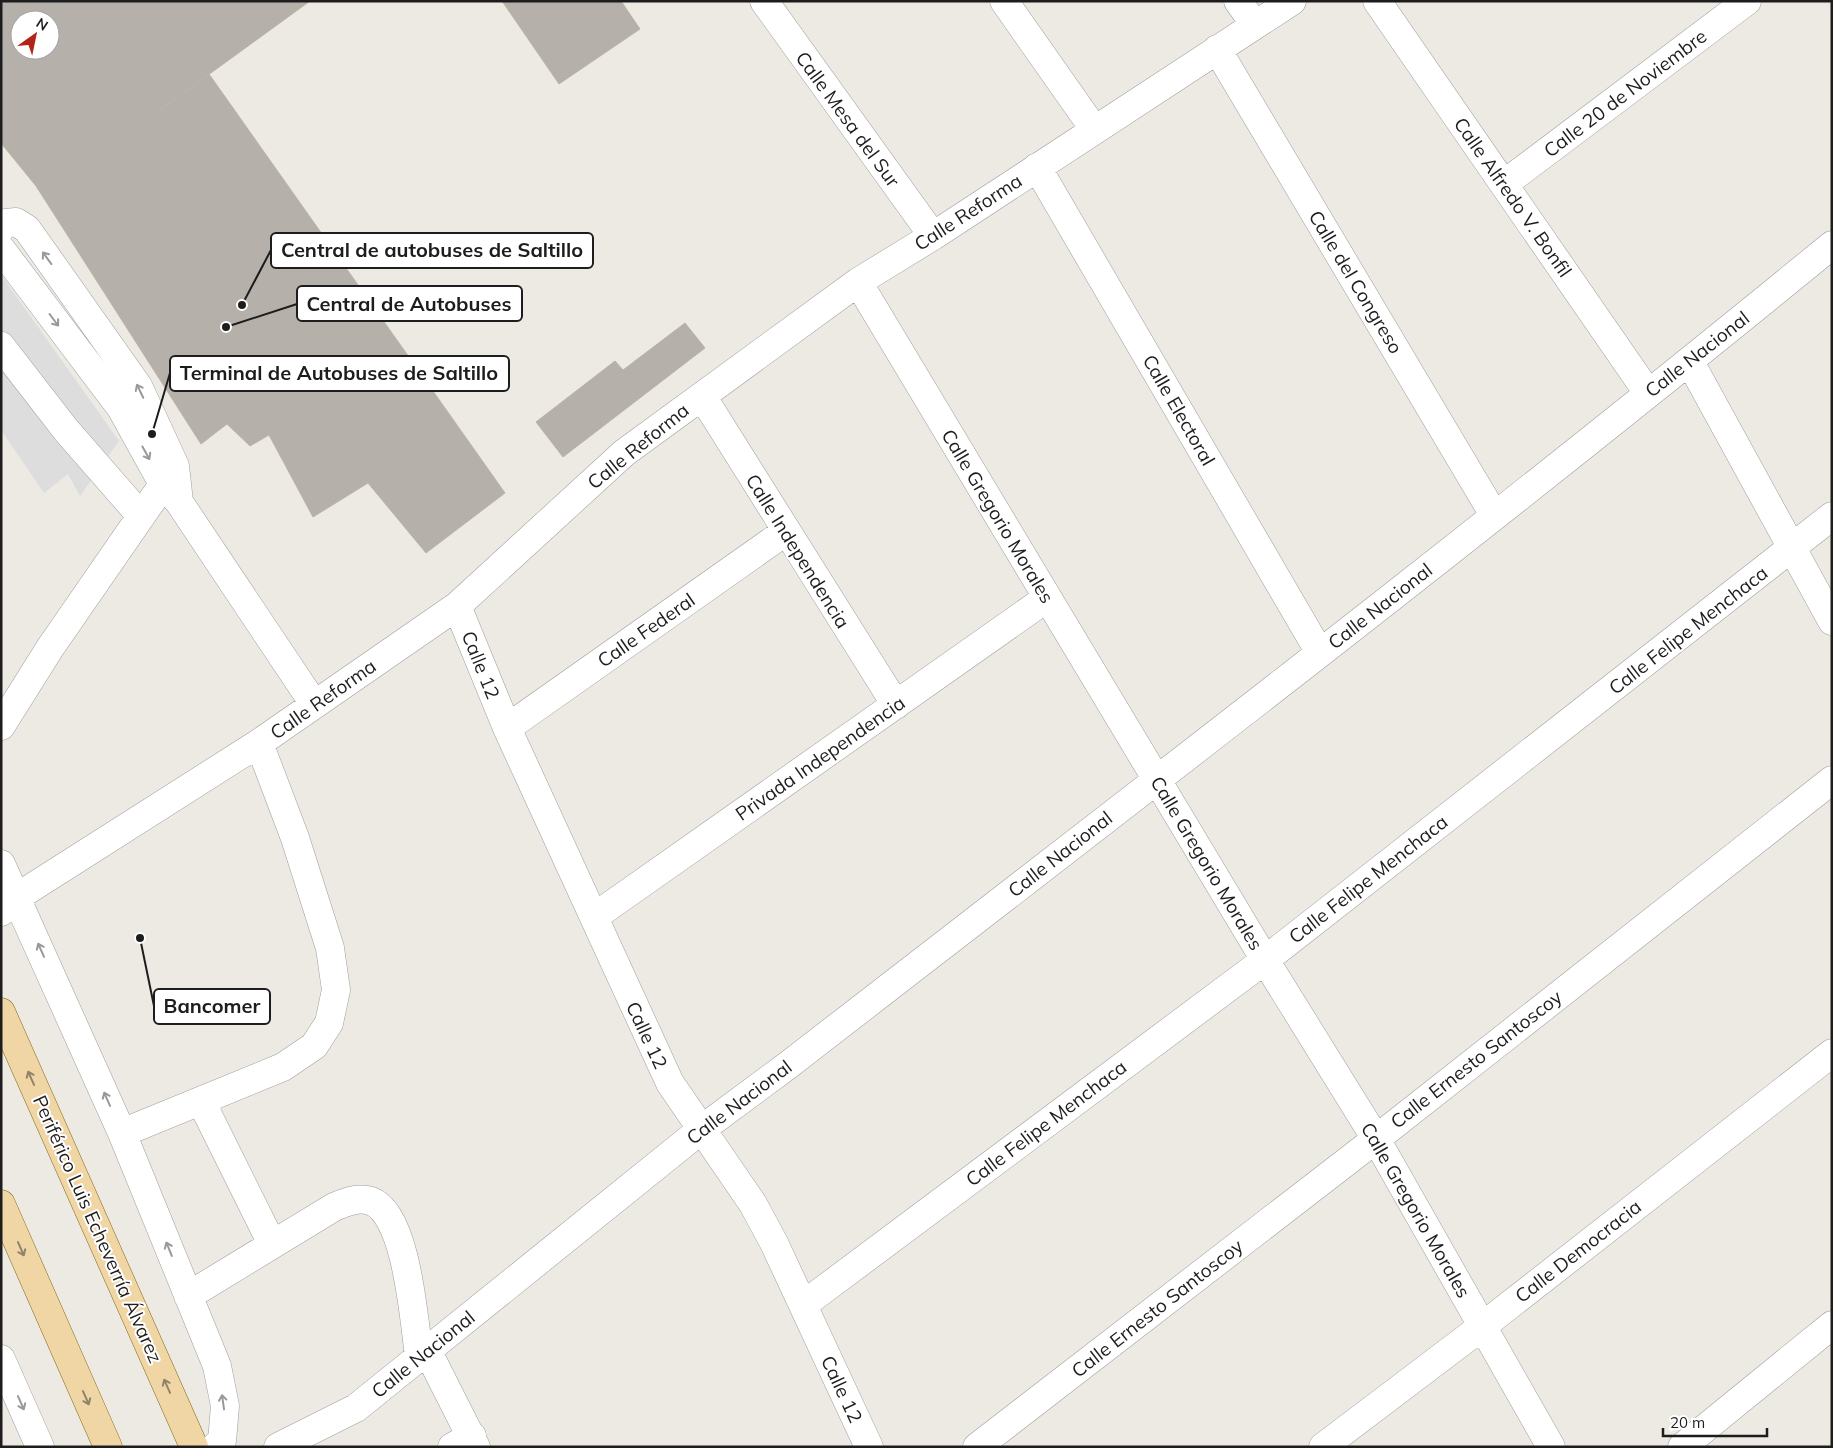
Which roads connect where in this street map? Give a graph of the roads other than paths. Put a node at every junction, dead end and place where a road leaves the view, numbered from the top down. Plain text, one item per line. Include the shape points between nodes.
1 (764, 1) edge
2 (1004, 1) edge
3 (1238, 1) edge
4 (1292, 1) edge
5 (1377, 1) edge
6 (1747, 1) edge
7 (1255, 26) junction
8 (1217, 49) junction
9 (1094, 129) junction
10 (1038, 167) junction
11 (1504, 184) junction
12 (1, 228) edge
13 (933, 236) junction
14 (1832, 245) edge
15 (1, 249) edge
16 (858, 282) junction
17 (1, 346) edge
18 (1690, 362) junction
19 (1648, 393) junction
20 (702, 396) junction
21 (173, 484) junction
22 (1494, 515) junction
23 (141, 516) junction
24 (1832, 516) edge
25 (785, 532) junction
26 (1793, 548) junction
27 (1047, 598) junction
28 (457, 606) junction
29 (1832, 622) edge
30 (1320, 653) junction
31 (314, 704) junction
32 (896, 705) junction
33 (1, 726) edge
34 (507, 728) junction
35 (259, 743) junction
36 (1156, 779) junction
37 (1832, 780) edge
38 (1, 864) edge
39 (7, 901) edge
40 (594, 917) junction
41 (1265, 960) junction
42 (1, 1012) edge
43 (1832, 1053) edge
44 (201, 1101) junction
45 (702, 1129) junction
46 (122, 1133) junction
47 (1376, 1139) junction
48 (1, 1204) edge
49 (272, 1244) junction
50 (188, 1296) junction
51 (803, 1305) junction
52 (1484, 1325) junction
53 (1832, 1325) edge
54 (423, 1353) junction
55 (1, 1359) edge
56 (467, 1443) edge
57 (40, 1447) edge
58 (108, 1447) edge
59 (194, 1447) edge
60 (215, 1447) edge
61 (278, 1447) edge
62 (869, 1447) edge
63 (977, 1447) edge
64 (1323, 1447) edge
65 (1551, 1447) edge
66 (1682, 1447) edge

1 - 13 street, Calle Mesa del Sur
2 - 9 street
3 - 7 street
4 - 7 street, Calle Reforma
5 - 11 street, Calle Alfredo V. Bonfil
6 - 11 street, Calle 20 de Noviembre
7 - 8 street, Calle Reforma
8 - 9 street, Calle Reforma
8 - 22 street, Calle del Congreso
9 - 10 street, Calle Reforma
10 - 13 street, Calle Reforma
10 - 30 street, Calle Electoral
11 - 19 street, Calle Alfredo V. Bonfil
21 -> 12 street via 138,386 27,229 16,222
13 - 16 street, Calle Reforma
14 - 18 street, Calle Nacional
15 -> 21 street via 121,408
16 - 20 street, Calle Reforma
16 - 27 street, Calle Gregorio Morales
17 - 23 street via 66,430
18 - 19 street, Calle Nacional
18 - 26 street
19 - 22 street, Calle Nacional
20 - 25 street, Calle Independencia
20 - 28 street, Calle Reforma via 624,452
21 - 23 street
21 - 31 street
22 - 30 street, Calle Nacional
23 - 33 street
24 - 26 street, Calle Felipe Menchaca
25 - 32 street, Calle Independencia
25 - 34 street, Calle Federal
26 - 29 street
26 - 41 street, Calle Felipe Menchaca
27 - 32 street, Privada Independencia
27 - 36 street, Calle Gregorio Morales
28 - 31 street, Calle Reforma
28 - 34 street, Calle 12
30 - 36 street, Calle Nacional
31 - 35 street, Calle Reforma
32 - 40 street, Privada Independencia
34 - 40 street, Calle 12
35 - 39 street, Calle Reforma
35 - 44 street via 295,838 330,948 336,990 329,1023 314,1046 283,1067
36 - 41 street, Calle Gregorio Morales
36 - 45 street, Calle Nacional
37 - 47 street, Calle Ernesto Santoscoy
38 - 39 street
46 -> 39 street
40 - 45 street, Calle 12 via 670,1082
41 - 47 street, Calle Gregorio Morales
41 - 51 street, Calle Felipe Menchaca
59 -> 42 main road, Periférico Luis Echeverría Álvarez
43 - 52 street, Calle Democracia
44 - 46 street
44 - 49 street
45 - 51 street, Calle 12 via 753,1204
45 - 54 street, Calle Nacional
50 -> 46 street
47 - 52 street, Calle Gregorio Morales
47 - 63 street, Calle Ernesto Santoscoy
48 -> 58 main road
49 - 50 street
49 - 54 street via 352,1199 370,1201 381,1207 392,1221 402,1246
60 -> 50 street via 222,1441 224,1406 217,1366
51 - 62 street, Calle 12
52 - 64 street, Calle Democracia
52 - 65 street, Calle Gregorio Morales
53 - 66 street
54 - 56 street
54 - 61 street, Calle Nacional via 356,1408
55 -> 57 street

